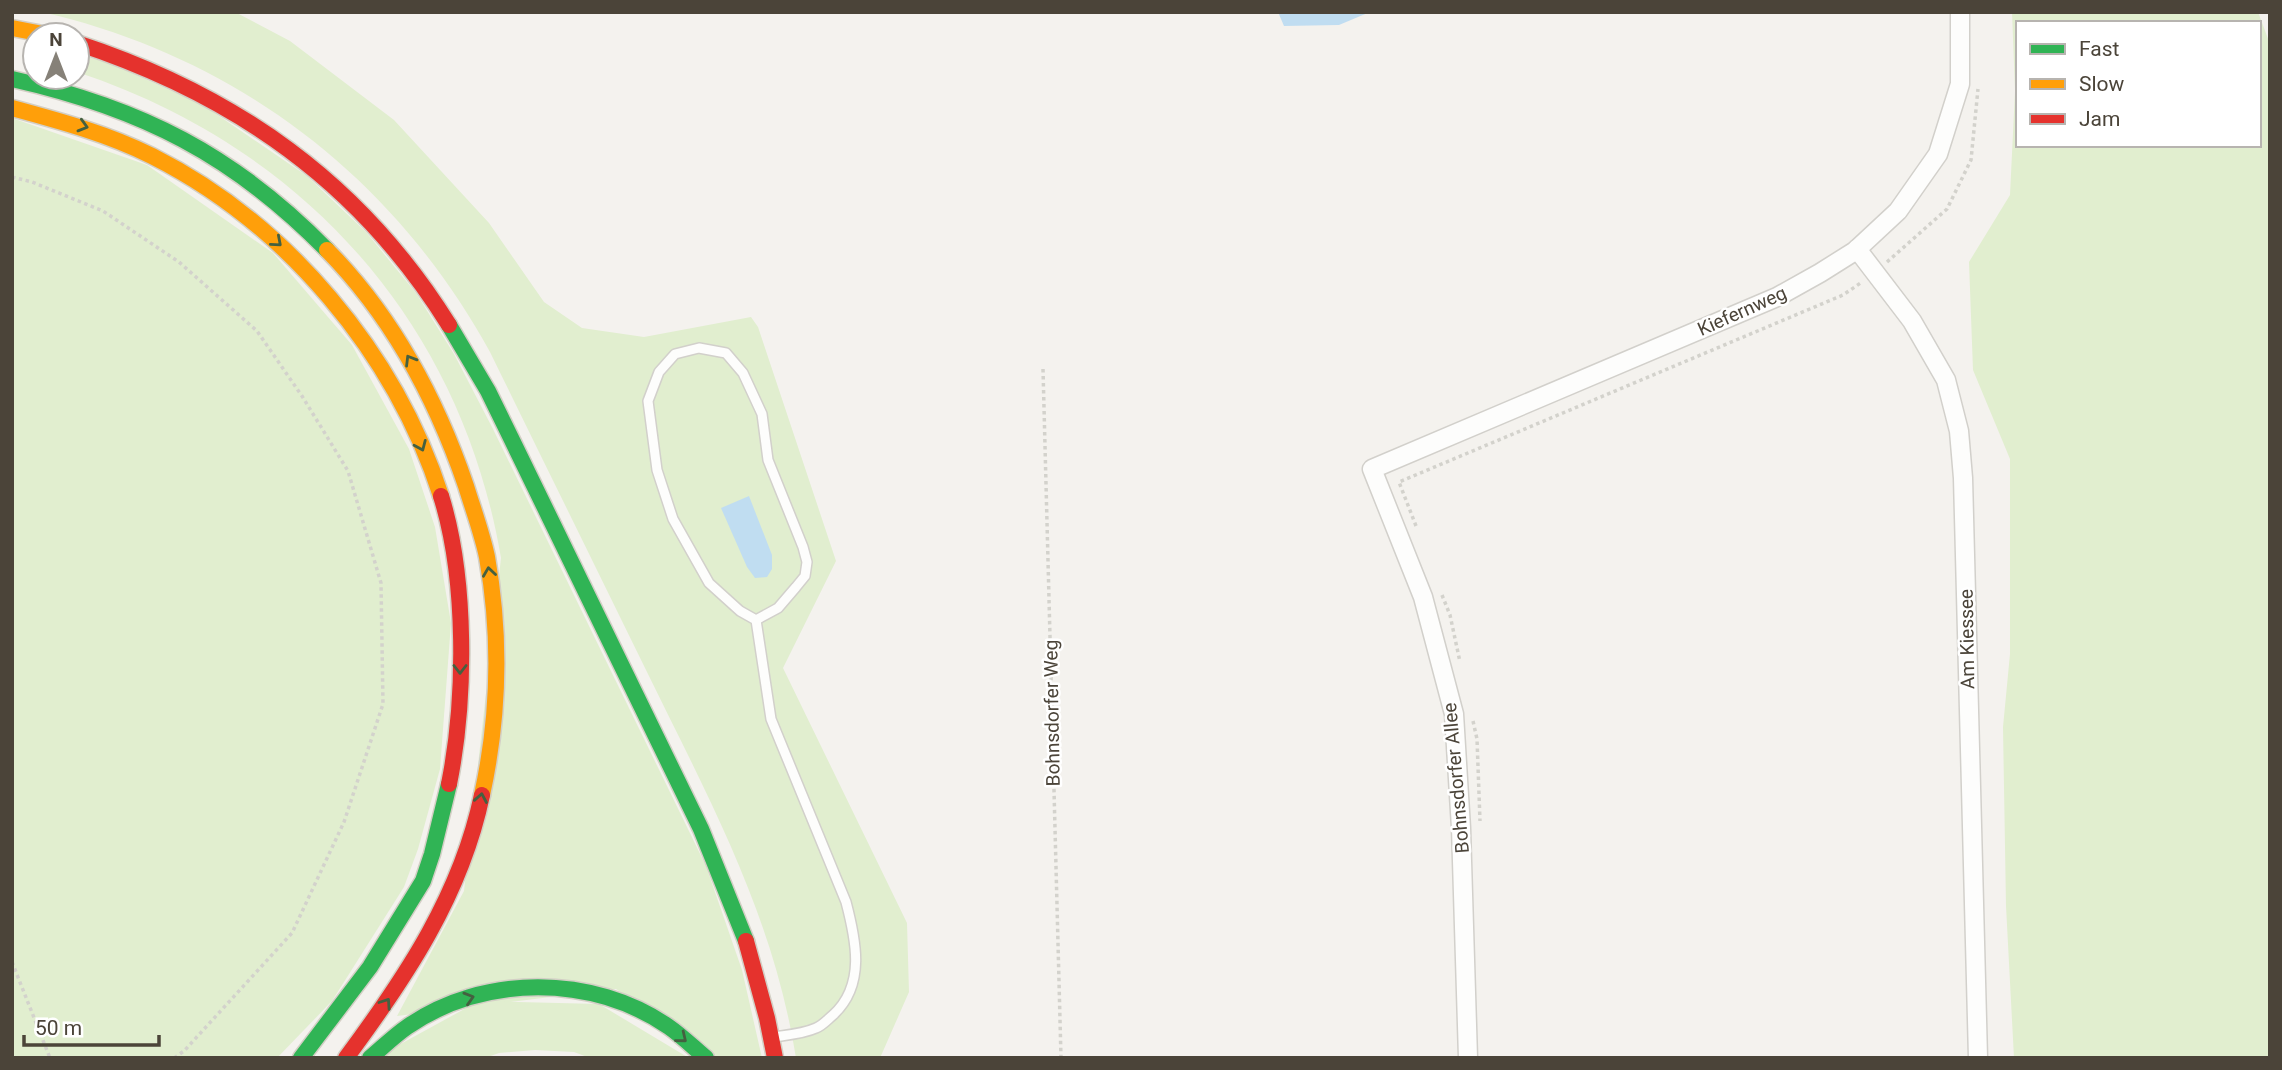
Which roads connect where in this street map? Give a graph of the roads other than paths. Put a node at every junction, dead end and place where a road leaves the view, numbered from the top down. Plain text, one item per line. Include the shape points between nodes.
1 (1961, 12) edge
2 (91, 47) edge
3 (12, 79) edge
4 (12, 108) edge
5 (1857, 249) junction
6 (1372, 469) joint
7 (757, 620) junction
8 (772, 1037) junction
9 (301, 1058) edge
10 (345, 1058) edge
11 (370, 1058) edge
12 (705, 1058) edge
13 (775, 1058) edge
14 (1468, 1058) edge
15 (1978, 1058) edge

1 - 5 street, Kiefernweg via 1960,84 1938,154 1898,211
2 - 8 main road via 198,90 262,129 316,169 372,223 420,280 494,406 694,812 732,898
10 -> 3 main road via 404,975 452,890 480,807 497,653 488,565 465,483 440,415 378,307 291,214 220,159 165,130 107,105
4 -> 9 main road via 92,128 149,156 198,182 295,258 338,305 374,355 437,483 451,547 460,651 458,726 447,803 426,873 384,948
5 - 6 street, Kiefernweg via 1777,297
5 - 15 street, Am Kiessee via 1912,321 1946,380 1959,431
6 - 14 street, Bohnsdorfer Allee via 1423,597 1454,714
7 - 7 lane via 709,583 673,519 657,470 648,401 659,372 675,354 699,348 726,353 743,373 762,414 768,460 807,562 805,576 778,608
7 - 8 lane via 771,719 846,902 857,960 838,1010 818,1028
8 - 13 main road
11 -> 12 main road via 387,1040 422,1018 454,1003 517,986 578,988 613,997 654,1017

